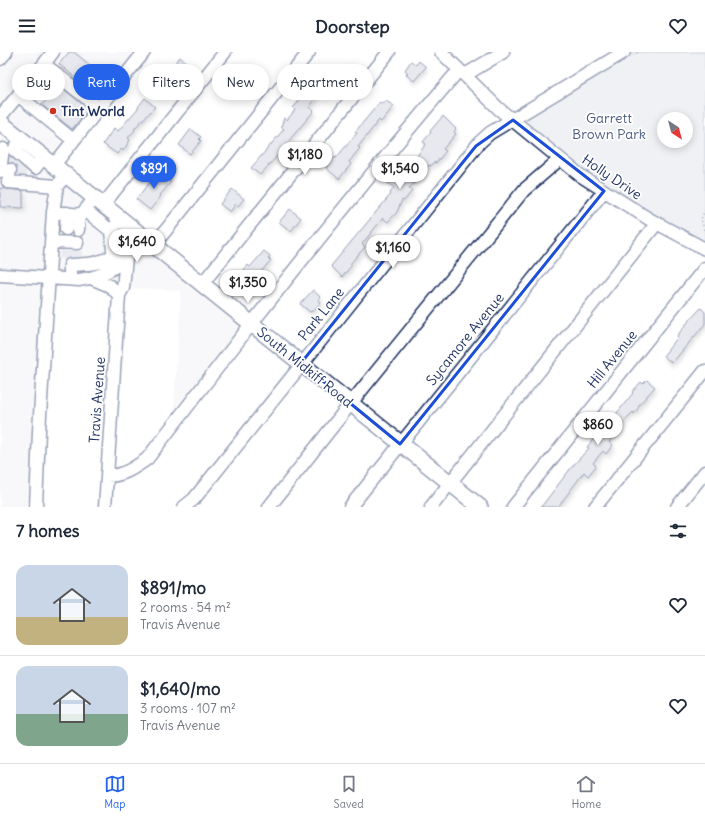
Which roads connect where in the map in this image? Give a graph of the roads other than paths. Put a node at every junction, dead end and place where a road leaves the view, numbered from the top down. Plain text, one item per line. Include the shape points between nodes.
1 (6, 52) edge
2 (53, 52) edge
3 (144, 52) edge
4 (226, 52) edge
5 (309, 52) edge
6 (389, 52) edge
7 (441, 52) edge
8 (503, 52) edge
9 (628, 54) edge
10 (0, 59) edge
11 (44, 64) edge
12 (462, 73) junction
13 (65, 81) edge
14 (14, 100) edge
15 (24, 100) edge
16 (99, 108) junction
17 (0, 117) edge
18 (513, 120) junction
19 (0, 122) edge
20 (73, 140) junction
21 (14, 152) edge
22 (560, 159) junction
23 (44, 164) junction
24 (12, 178) edge
25 (61, 180) junction
26 (604, 190) junction
27 (99, 201) junction
28 (70, 213) junction
29 (121, 219) junction
30 (657, 223) junction
31 (111, 231) junction
32 (148, 241) junction
33 (69, 246) junction
34 (705, 249) edge
35 (117, 262) junction
36 (50, 263) junction
37 (705, 268) edge
38 (0, 275) edge
39 (50, 278) junction
40 (89, 279) junction
41 (70, 280) junction
42 (202, 284) junction
43 (119, 295) junction
44 (251, 324) junction
45 (301, 363) junction
46 (705, 371) edge
47 (351, 403) junction
48 (400, 444) junction
49 (705, 472) edge
50 (107, 476) junction
51 (450, 484) junction
52 (36, 507) edge
53 (105, 507) edge
54 (184, 507) edge
55 (269, 507) edge
56 (350, 507) edge
57 (431, 507) edge
58 (480, 507) edge
59 (513, 507) edge
60 (595, 507) edge
61 (676, 507) edge

1 - 10 street
2 - 11 street
3 - 16 street
4 - 27 street
5 - 32 street
6 - 42 street
7 - 12 street, Holly Drive
8 - 12 street
9 - 18 street, Park Lane
12 - 18 street, Holly Drive
12 - 44 street via 415,122
13 - 16 street
14 - 17 street
15 - 20 street
16 - 20 street
18 - 22 street, Holly Drive
18 - 45 street, Park Lane via 476,146
19 - 21 main road, South Midkiff Road
20 - 23 street
21 - 23 main road, South Midkiff Road
21 - 24 street
22 - 26 street, Holly Drive
22 - 47 street via 524,190
23 - 24 street
23 - 25 main road, South Midkiff Road
24 - 25 street
25 - 27 main road, South Midkiff Road
25 - 28 street
26 - 30 street, Holly Drive
26 - 48 street, Sycamore Avenue
27 - 28 street
27 - 29 main road, South Midkiff Road
28 - 31 street
28 - 33 street
28 - 33 street
29 - 31 street
29 - 32 main road, South Midkiff Road
30 - 34 street, Holly Drive
30 - 51 street
31 - 35 street, Travis Avenue
32 - 35 street
32 - 42 main road, South Midkiff Road
33 - 35 street via 93,264 103,261
33 - 36 street
33 - 36 street
33 - 40 street
33 - 41 street
35 - 40 street via 99,276
35 - 43 street, Travis Avenue via 123,288
36 - 39 street
37 - 59 street, Hill Avenue
38 - 39 street
39 - 41 street
39 - 52 street via 38,431
40 - 41 street
40 - 43 street via 110,286
42 - 44 main road, South Midkiff Road
43 - 50 street, Travis Avenue
44 - 45 main road, South Midkiff Road
44 - 50 street via 147,459 127,472
45 - 47 main road, South Midkiff Road
45 - 54 street, Park Lane via 194,498
46 - 60 street
47 - 48 main road, South Midkiff Road
47 - 55 street
48 - 51 main road, South Midkiff Road
48 - 56 street, Sycamore Avenue
49 - 61 street
50 - 53 street, Travis Avenue
51 - 57 street
51 - 58 main road, South Midkiff Road

